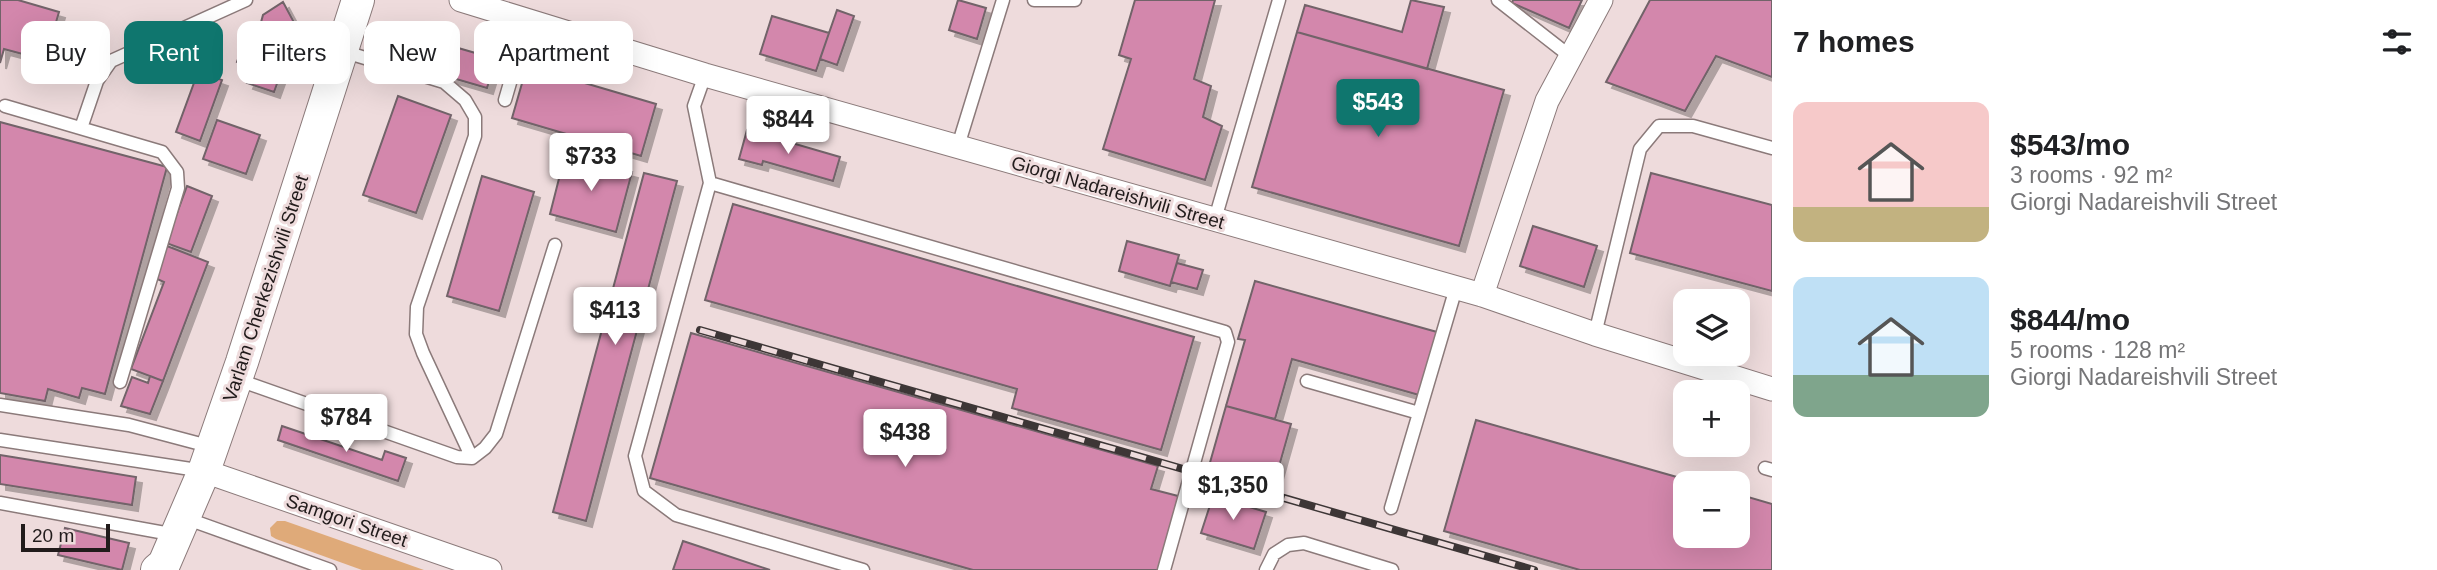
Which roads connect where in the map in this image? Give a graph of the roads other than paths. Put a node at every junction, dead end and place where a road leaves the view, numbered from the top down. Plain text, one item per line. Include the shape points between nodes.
1 (246, 0) edge
2 (358, 0) edge
3 (461, 0) edge
4 (1003, 0) edge
5 (1034, 0) edge
6 (1075, 0) edge
7 (1279, 0) edge
8 (1498, 0) edge
9 (1601, 0) edge
10 (528, 20) junction
11 (350, 26) edge
12 (350, 53) edge
13 (1571, 57) junction
14 (705, 75) junction
15 (331, 84) edge
16 (505, 100) dead end
17 (5, 106) dead end
18 (81, 128) junction
19 (958, 146) junction
20 (1772, 148) edge
21 (710, 183) junction
22 (1216, 219) junction
23 (555, 245) dead end
24 (1456, 288) junction
25 (1482, 295) junction
26 (1595, 334) junction
27 (236, 379) junction
28 (1307, 381) dead end
29 (120, 382) dead end
30 (1772, 389) edge
31 (0, 405) edge
32 (1419, 412) junction
33 (0, 440) edge
34 (472, 458) junction
35 (208, 459) junction
36 (0, 503) edge
37 (1391, 509) dead end
38 (180, 526) junction
39 (158, 570) edge
40 (330, 570) edge
41 (491, 570) edge
42 (863, 570) edge
43 (1164, 570) edge
44 (1266, 570) edge
45 (1392, 570) edge

1 - 18 lane via 111,61 97,80
2 - 11 street, Varlam Cherkezishvili Street
3 - 10 street, Giorgi Nadareishvili Street
4 - 19 lane
5 - 6 lane
7 - 22 lane
8 - 13 lane
9 - 13 street
10 - 14 street, Giorgi Nadareishvili Street
10 - 16 lane
12 - 34 lane via 444,82 465,100 475,117 475,136 417,307 416,334
13 - 25 street via 1547,101
14 - 19 street, Giorgi Nadareishvili Street
14 - 21 lane via 694,106
15 - 27 street, Varlam Cherkezishvili Street
17 - 18 lane
18 - 29 lane via 162,152 177,172 178,188
19 - 22 street, Giorgi Nadareishvili Street
20 - 26 lane via 1693,126 1659,126 1640,149
21 - 42 lane via 635,456 644,491 676,515
21 - 43 lane via 1225,332 1228,342
22 - 24 street, Giorgi Nadareishvili Street
23 - 34 lane via 496,434
24 - 25 street, Giorgi Nadareishvili Street
24 - 32 lane
25 - 26 street, Giorgi Nadareishvili Street
26 - 30 street, Giorgi Nadareishvili Street
27 - 34 lane via 457,457
27 - 35 street, Varlam Cherkezishvili Street
28 - 32 lane
31 - 35 lane via 129,425
32 - 37 lane
33 - 35 lane
35 - 38 street, Varlam Cherkezishvili Street
35 - 41 street, Samgori Street
36 - 38 lane
38 - 39 street, Varlam Cherkezishvili Street
38 - 40 lane
44 - 45 lane via 1274,554 1288,545 1304,543

